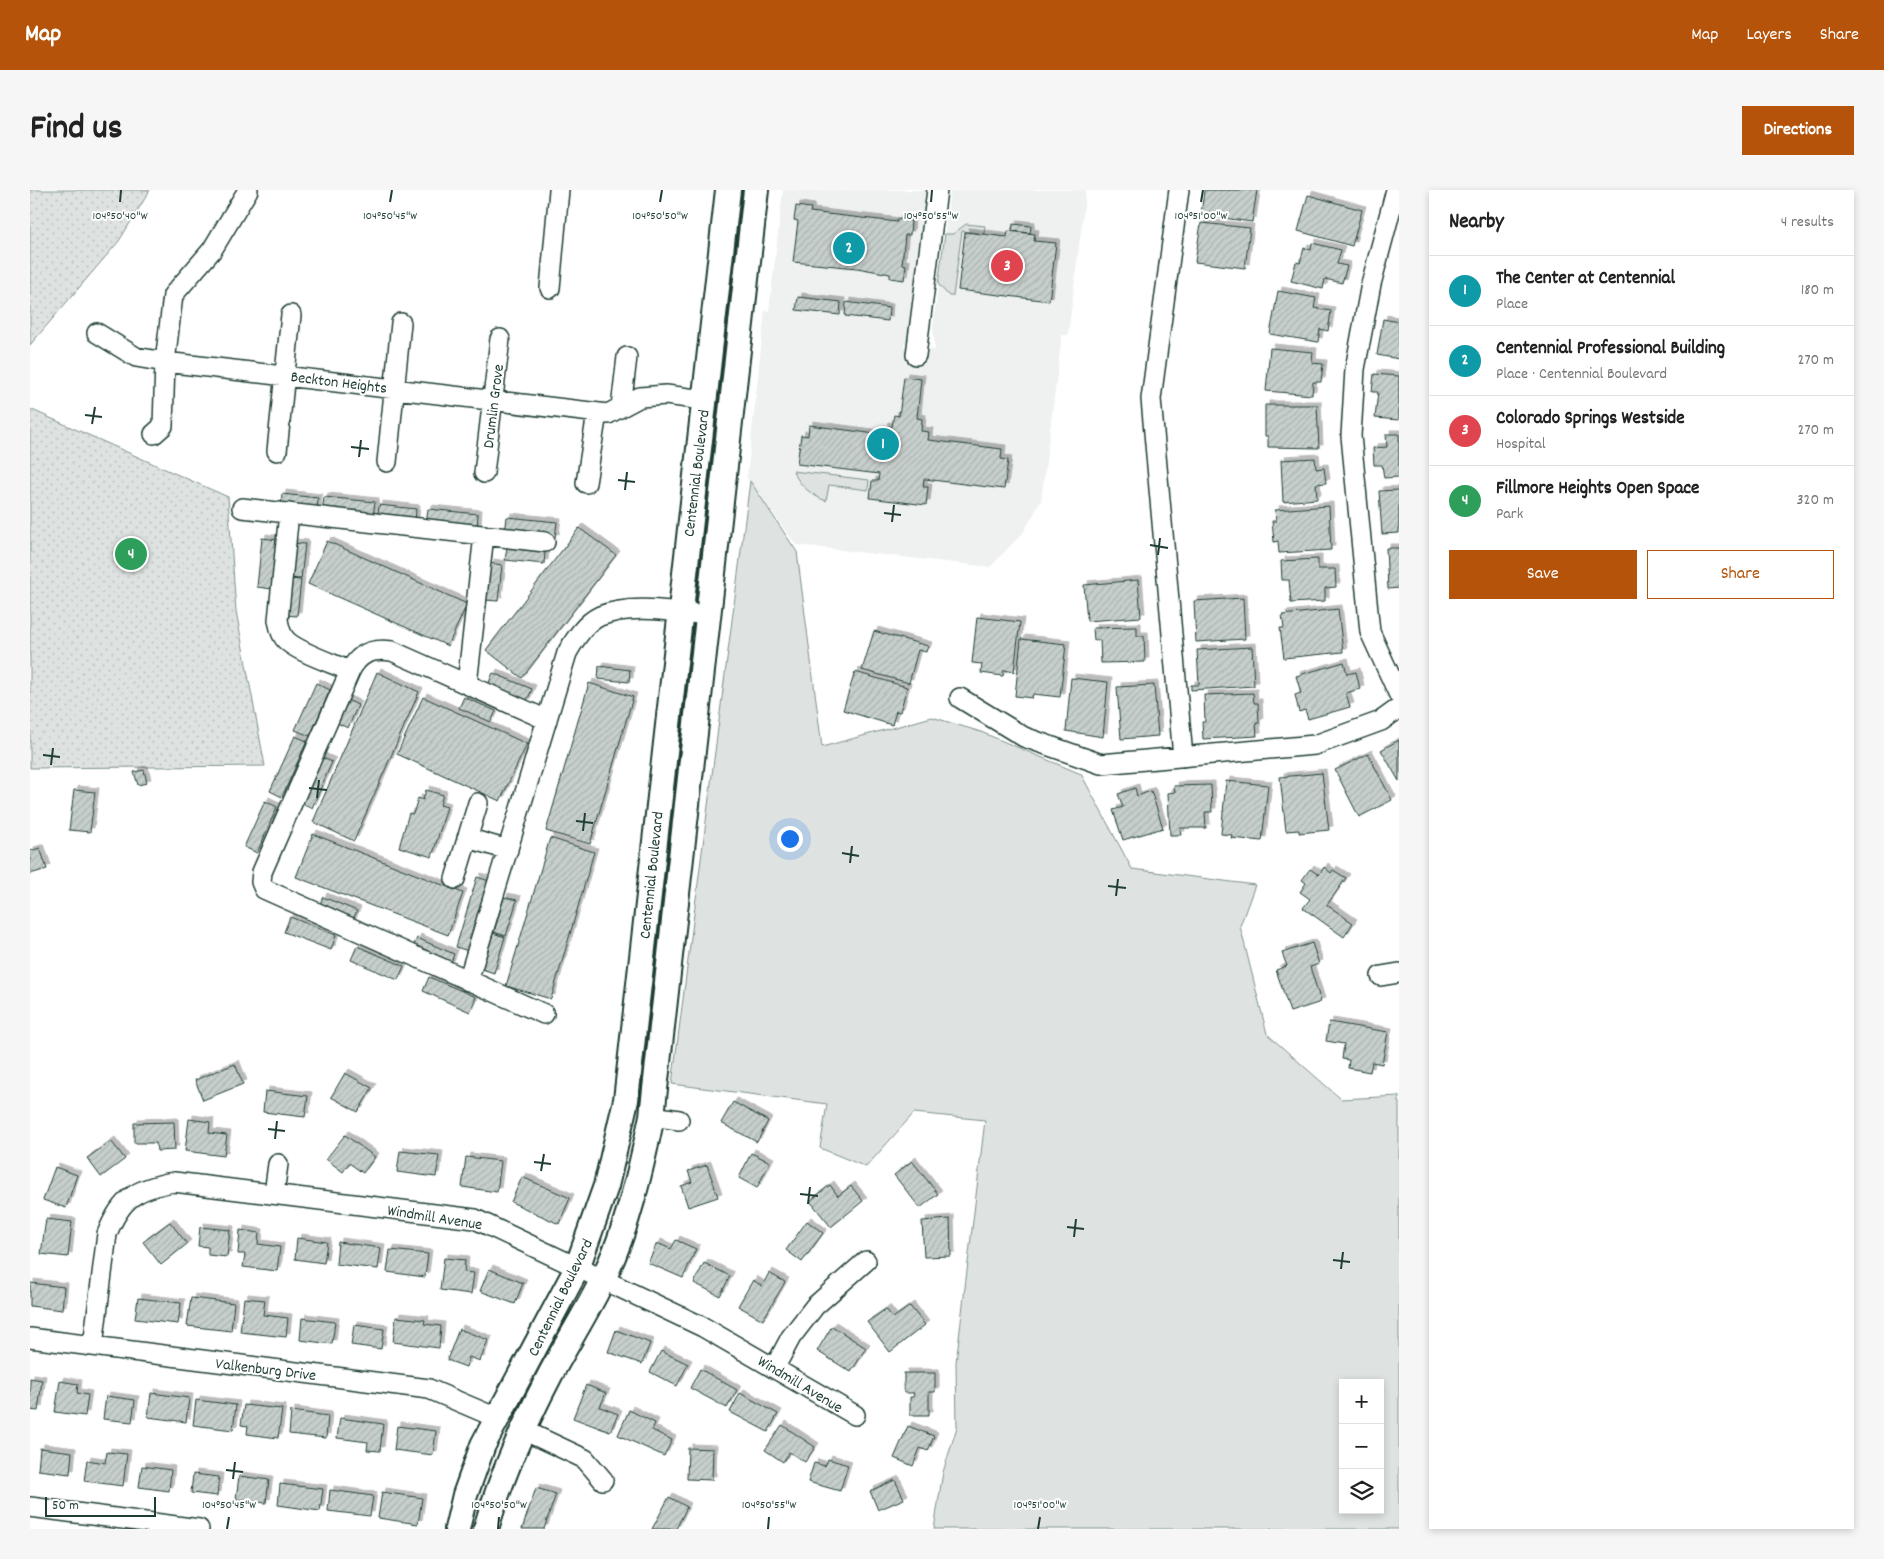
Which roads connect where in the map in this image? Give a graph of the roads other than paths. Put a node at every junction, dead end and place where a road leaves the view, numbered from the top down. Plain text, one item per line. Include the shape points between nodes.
1 (248, 190) edge
2 (559, 190) edge
3 (728, 190) edge
4 (756, 190) edge
5 (937, 190) edge
6 (1179, 190) edge
7 (1396, 190) edge
8 (550, 288) dead end
9 (291, 315) dead end
10 (401, 323) dead end
11 (97, 333) dead end
12 (500, 340) dead end
13 (916, 355) dead end
14 (627, 357) dead end
15 (165, 362) junction
16 (285, 374) junction
17 (394, 387) junction
18 (493, 400) junction
19 (704, 400) junction
20 (621, 407) junction
21 (597, 413) junction
22 (154, 434) dead end
23 (277, 451) dead end
24 (387, 462) dead end
25 (484, 473) dead end
26 (586, 484) dead end
27 (242, 508) dead end
28 (289, 513) junction
29 (484, 535) junction
30 (545, 542) dead end
31 (679, 613) junction
32 (708, 616) junction
33 (350, 672) junction
34 (467, 684) junction
35 (1399, 695) edge
36 (960, 698) dead end
37 (1399, 708) edge
38 (547, 720) junction
39 (1183, 757) junction
40 (478, 803) dead end
41 (468, 838) junction
42 (508, 850) junction
43 (455, 879) dead end
44 (468, 981) junction
45 (544, 1014) dead end
46 (652, 1116) junction
47 (679, 1120) dead end
48 (278, 1164) dead end
49 (274, 1194) junction
50 (866, 1261) dead end
51 (578, 1268) junction
52 (604, 1278) junction
53 (30, 1338) edge
54 (93, 1346) junction
55 (775, 1367) junction
56 (855, 1415) dead end
57 (497, 1418) junction
58 (523, 1430) junction
59 (603, 1480) dead end
60 (30, 1507) edge
61 (199, 1529) edge
62 (457, 1529) edge
63 (486, 1529) edge

1 - 15 street via 212,250 173,295
2 - 8 street
3 - 19 main road, Centennial Boulevard
4 - 32 main road, Centennial Boulevard
5 - 13 street
6 - 39 street via 1151,399
7 - 35 street via 1371,284 1355,369 1351,436 1370,632
9 - 16 street
10 - 17 street
11 - 15 street, Beckton Heights via 136,357
12 - 18 street, Drumlin Grove
14 - 20 street
15 - 16 street, Beckton Heights
15 - 22 street via 164,426
16 - 17 street, Beckton Heights
16 - 23 street
17 - 18 street, Beckton Heights
17 - 24 street
18 - 21 street, Beckton Heights
18 - 25 street, Drumlin Grove
19 - 20 street, Beckton Heights via 666,395 640,397
19 - 31 main road, Centennial Boulevard
20 - 21 street, Beckton Heights via 608,414
21 - 26 street
27 - 28 street
28 - 29 street
28 - 33 street via 278,620 281,633 288,642
29 - 30 street
29 - 34 street
31 - 32 street
31 - 38 street via 616,612 599,616 589,624 567,653
31 - 51 main road, Centennial Boulevard via 626,1100 606,1186
32 - 46 main road, Centennial Boulevard
33 - 34 street via 363,654 392,651
33 - 44 street via 262,872 264,890
34 - 38 street
36 - 39 street via 1024,737 1101,764
37 - 39 street via 1381,721 1315,745
38 - 42 street
40 - 41 street
41 - 42 street
41 - 43 street
42 - 44 street
44 - 45 street
46 - 47 street
46 - 52 main road, Centennial Boulevard via 618,1242
48 - 49 street
49 - 51 street, Windmill Avenue via 475,1218
49 - 54 street, Windmill Avenue via 174,1182 139,1191 123,1202 107,1234
50 - 55 street via 814,1306 791,1336
51 - 52 street, Windmill Avenue
51 - 57 main road, Centennial Boulevard
52 - 55 street, Windmill Avenue
52 - 58 main road, Centennial Boulevard
53 - 54 street, Valkenburg Drive
54 - 57 street, Valkenburg Drive via 429,1389
55 - 56 street, Windmill Avenue
57 - 62 main road, Centennial Boulevard via 471,1478
58 - 59 street via 585,1459
58 - 63 main road, Centennial Boulevard
60 - 61 street

